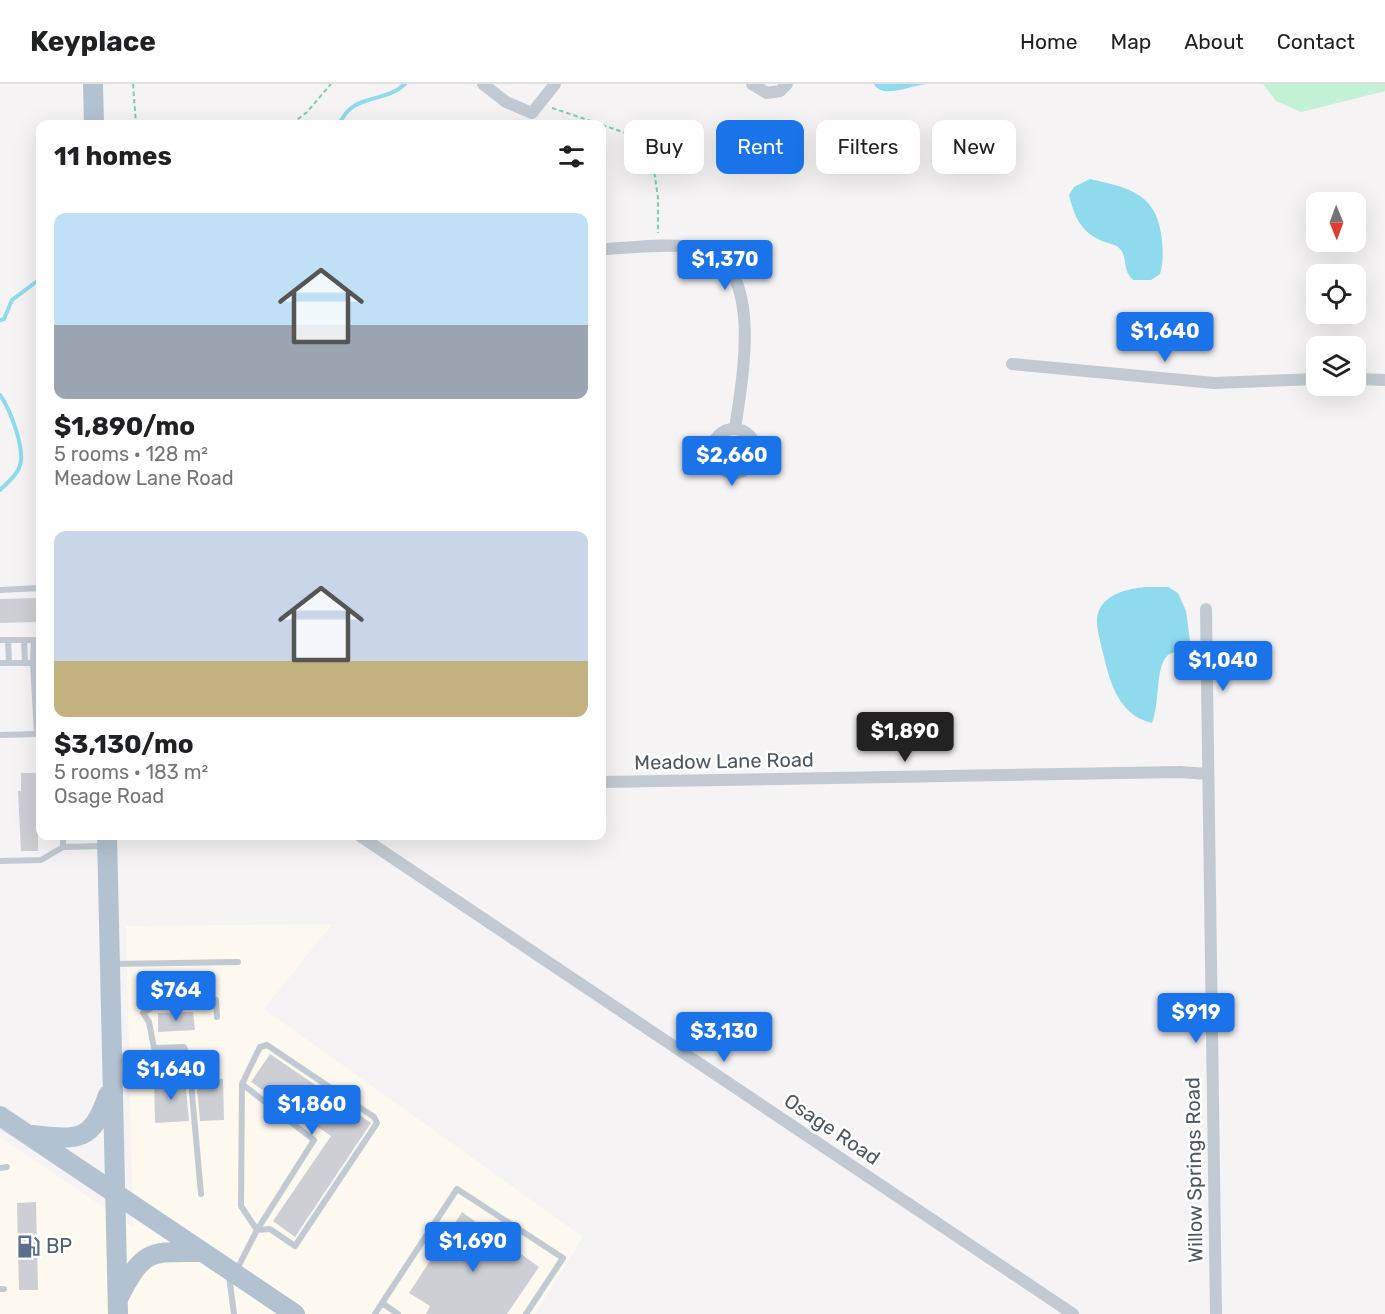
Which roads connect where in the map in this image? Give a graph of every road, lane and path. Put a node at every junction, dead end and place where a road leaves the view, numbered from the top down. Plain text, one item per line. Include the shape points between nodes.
1 (93, 84) edge
2 (132, 84) edge
3 (331, 84) edge
4 (483, 84) edge
5 (555, 84) edge
6 (752, 84) edge
7 (787, 84) edge
8 (535, 114) edge
9 (94, 120) edge
10 (136, 120) edge
11 (297, 120) edge
12 (571, 120) edge
13 (606, 127) edge
14 (658, 248) junction
15 (606, 249) edge
16 (1012, 364) dead end
17 (1306, 379) edge
18 (1366, 379) edge
19 (1385, 380) edge
20 (735, 429) dead end
21 (36, 588) edge
22 (0, 590) edge
23 (1206, 609) dead end
24 (0, 640) edge
25 (8, 640) junction
26 (24, 640) junction
27 (36, 640) edge
28 (0, 663) edge
29 (9, 663) junction
30 (25, 663) junction
31 (36, 663) edge
32 (36, 734) edge
33 (0, 735) edge
34 (1207, 774) junction
35 (606, 782) edge
36 (63, 840) edge
37 (366, 840) edge
38 (108, 841) edge
39 (63, 847) junction
40 (0, 861) edge
41 (238, 962) dead end
42 (110, 964) junction
43 (217, 1017) dead end
44 (112, 1084) junction
45 (242, 1084) junction
46 (0, 1116) edge
47 (27, 1134) junction
48 (201, 1194) dead end
49 (116, 1195) junction
50 (257, 1230) junction
51 (201, 1252) junction
52 (231, 1272) junction
53 (382, 1303) junction
54 (118, 1307) edge
55 (234, 1314) edge
56 (295, 1314) edge
57 (375, 1314) edge
58 (398, 1314) edge
59 (526, 1314) edge
60 (1073, 1314) edge
61 (1216, 1314) edge

1 - 9 main road
2 - 10 path
3 - 11 path
4 - 8 street via 506,102
5 - 8 street
6 - 7 street via 767,93 780,91
8 - 12 path
13 - 14 path via 650,141 658,198
14 - 15 street
14 - 20 street via 693,247 710,252 738,282 743,299 744,366
16 - 17 street via 1214,383
18 - 19 street
21 - 22 lane
23 - 34 street, Willow Springs Road
24 - 25 lane
25 - 26 lane
25 - 29 lane
26 - 27 lane
26 - 30 lane
28 - 29 lane
29 - 30 lane
30 - 31 lane
32 - 33 lane
34 - 35 street, Meadow Lane Road
34 - 61 street, Willow Springs Road
36 - 39 lane
37 - 60 street, Osage Road
38 - 39 lane
38 - 42 main road
39 - 40 lane via 41,860
41 - 42 lane
42 - 44 main road
43 - 48 lane via 216,1000 161,1002 143,1013 149,1022 154,1048 184,1047 189,1060
44 - 47 main road via 99,1120 89,1132 75,1138
44 - 49 main road
45 - 50 lane via 241,1206
45 - 50 lane via 314,1140
45 - 50 lane via 260,1047 267,1045 374,1117 377,1123 295,1246 270,1229
46 - 47 main road
47 - 49 main road
49 - 51 main road
49 - 54 main road
50 - 52 lane
51 - 52 main road
51 - 54 main road via 158,1252 146,1256 136,1266
52 - 55 lane
52 - 56 main road
53 - 57 lane
53 - 58 lane
53 - 59 lane via 458,1190 563,1258

